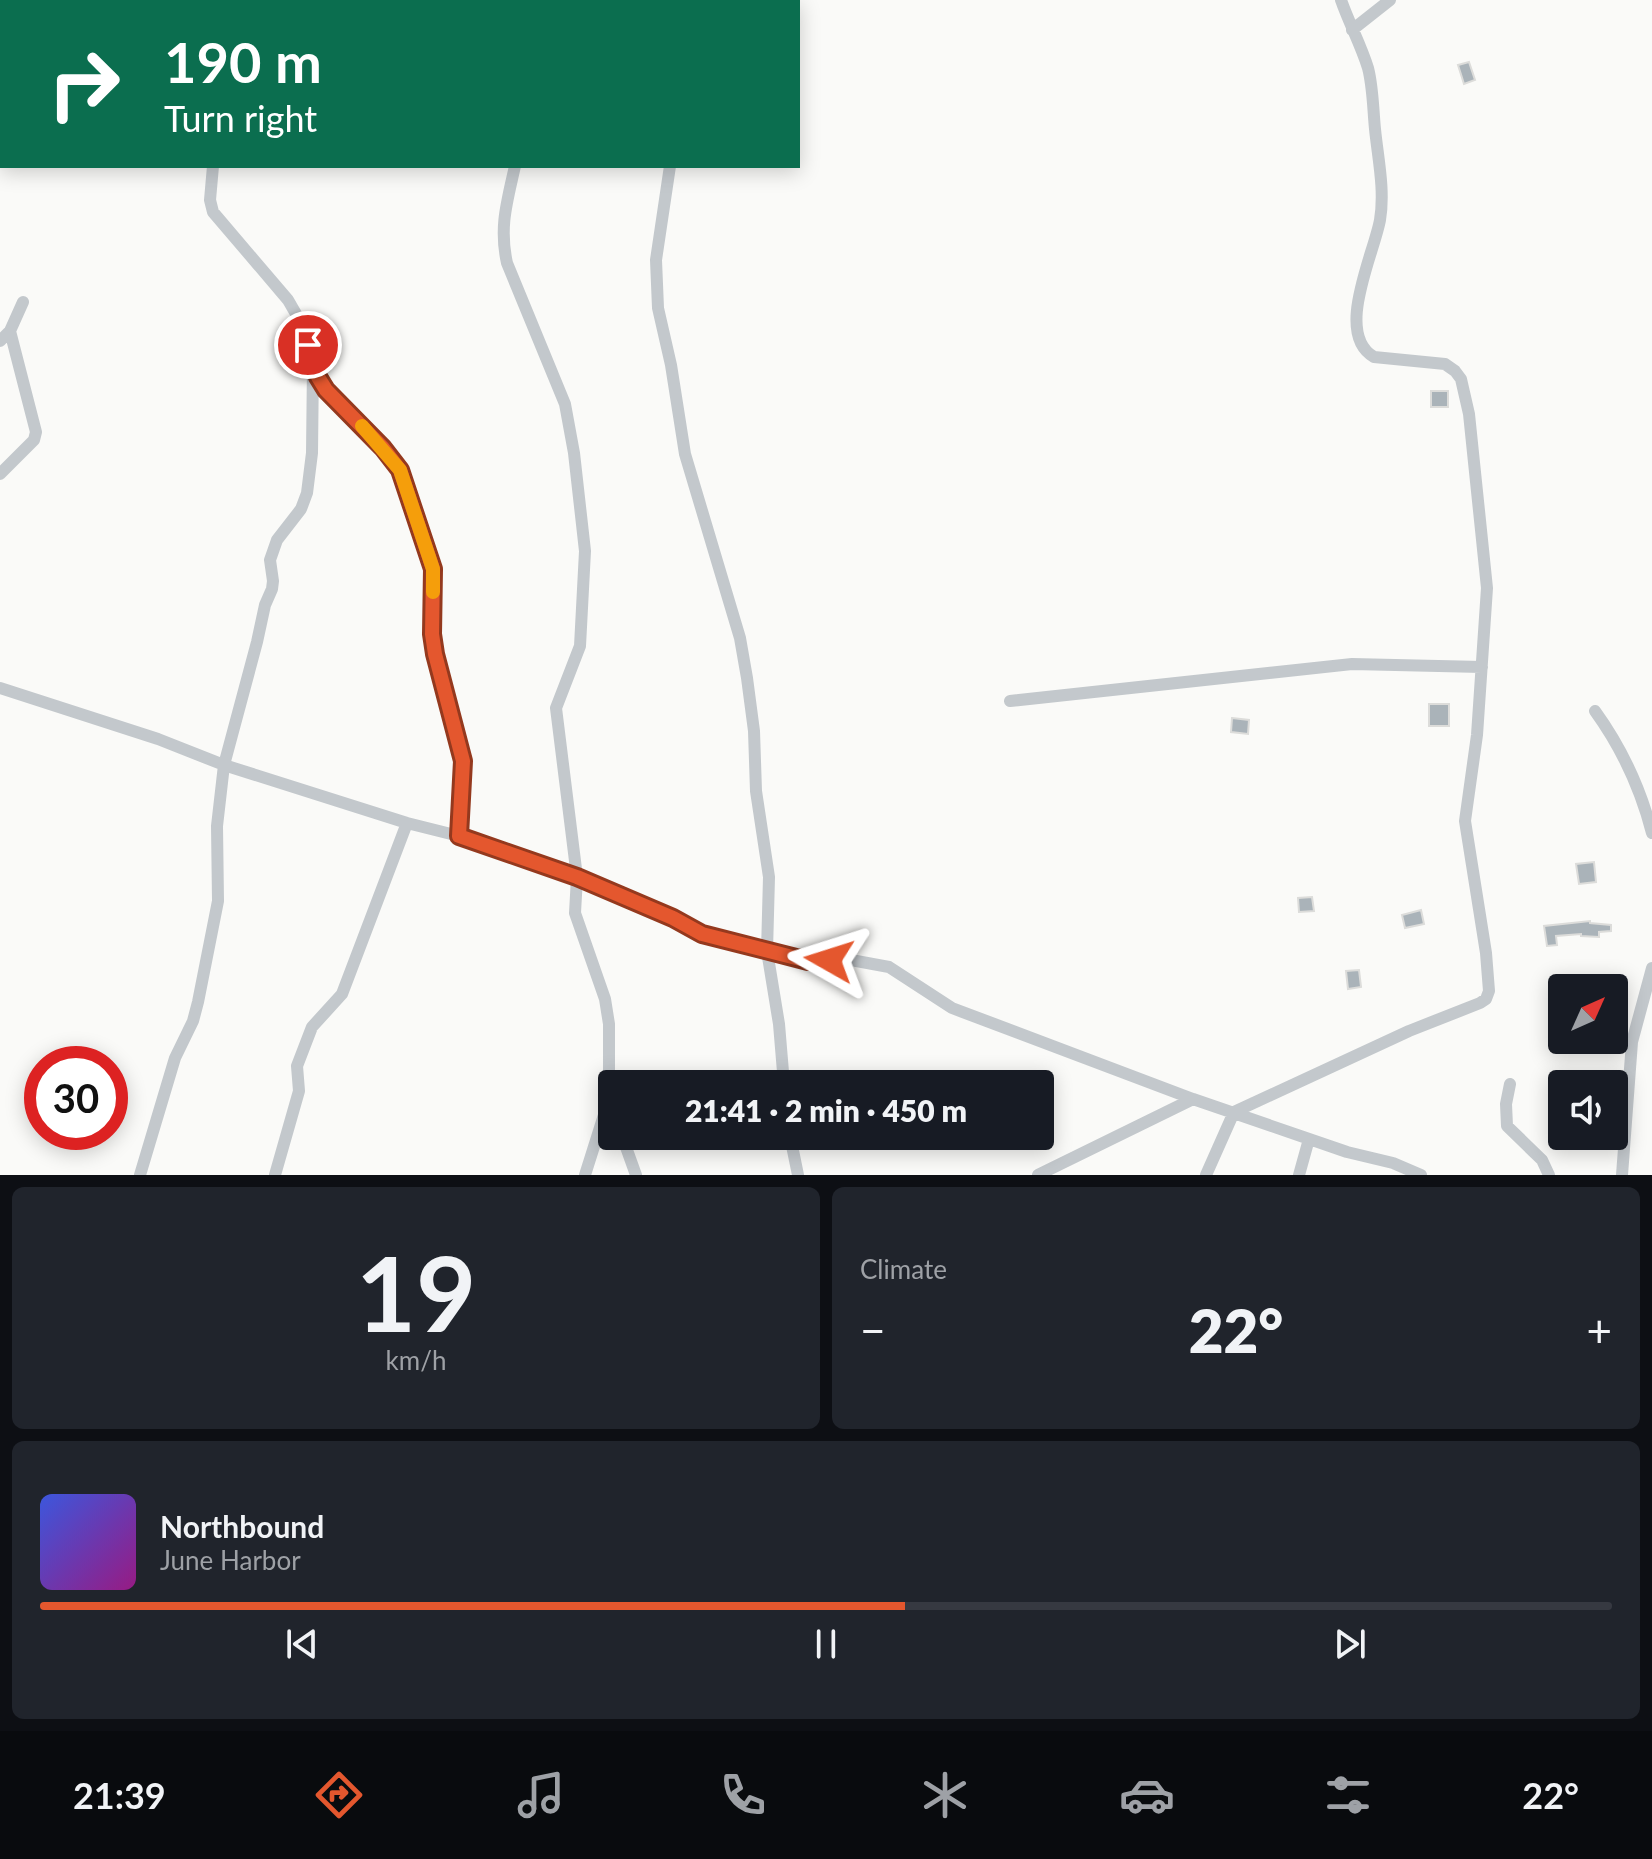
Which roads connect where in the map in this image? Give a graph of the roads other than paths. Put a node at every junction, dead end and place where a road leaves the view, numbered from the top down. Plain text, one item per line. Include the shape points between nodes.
1 (1341, 0) edge
2 (1390, 0) edge
3 (1352, 30) junction
4 (213, 168) edge
5 (515, 168) edge
6 (670, 168) edge
7 (23, 302) dead end
8 (10, 331) junction
9 (0, 341) edge
10 (313, 363) junction
11 (0, 474) edge
12 (1482, 667) junction
13 (0, 688) edge
14 (1010, 701) dead end
15 (1595, 711) dead end
16 (224, 765) junction
17 (407, 823) junction
18 (1652, 833) edge
19 (459, 836) junction
20 (577, 877) junction
21 (767, 951) junction
22 (1652, 968) edge
23 (610, 1070) edge
24 (783, 1070) edge
25 (1510, 1084) dead end
26 (1193, 1099) junction
27 (1234, 1112) junction
28 (598, 1139) edge
29 (1309, 1139) junction
30 (627, 1150) edge
31 (793, 1150) edge
32 (140, 1175) edge
33 (275, 1175) edge
34 (585, 1175) edge
35 (636, 1175) edge
36 (798, 1175) edge
37 (1038, 1175) edge
38 (1206, 1175) edge
39 (1299, 1175) edge
40 (1421, 1175) edge
41 (1549, 1175) edge
42 (1622, 1175) edge

1 - 3 street
2 - 3 street
3 - 12 street via 1370,77 1382,186 1356,324 1361,344 1374,357 1445,364 1461,379 1487,588
4 - 10 street via 213,212 288,300 303,326
5 - 20 street via 502,222 503,243 565,404 585,551 580,646 556,708
6 - 21 street via 656,260 658,308 685,454 747,678 769,877
7 - 8 street
8 - 9 street
8 - 11 street via 36,432
10 - 16 street via 307,493 270,560 272,589
10 - 19 street via 326,390 400,470 433,569 435,654 463,761
12 - 14 street via 1352,664
12 - 27 street via 1465,826 1486,953 1486,999
13 - 16 street
15 - 18 street via 1641,796
16 - 17 street
16 - 32 street via 217,826 218,901 198,1002 175,1058
17 - 19 street
17 - 33 street via 342,994 312,1027 297,1066 299,1091
19 - 20 street
20 - 21 street via 699,933
20 - 23 street via 575,913 605,999
21 - 24 street
21 - 26 street via 808,961 851,960 889,967 952,1008
22 - 42 street via 1632,1042
25 - 41 street via 1507,1126 1542,1160
26 - 27 street
26 - 37 street
27 - 29 street
27 - 38 street
28 - 34 street
29 - 39 street
29 - 40 street
30 - 35 street
31 - 36 street

